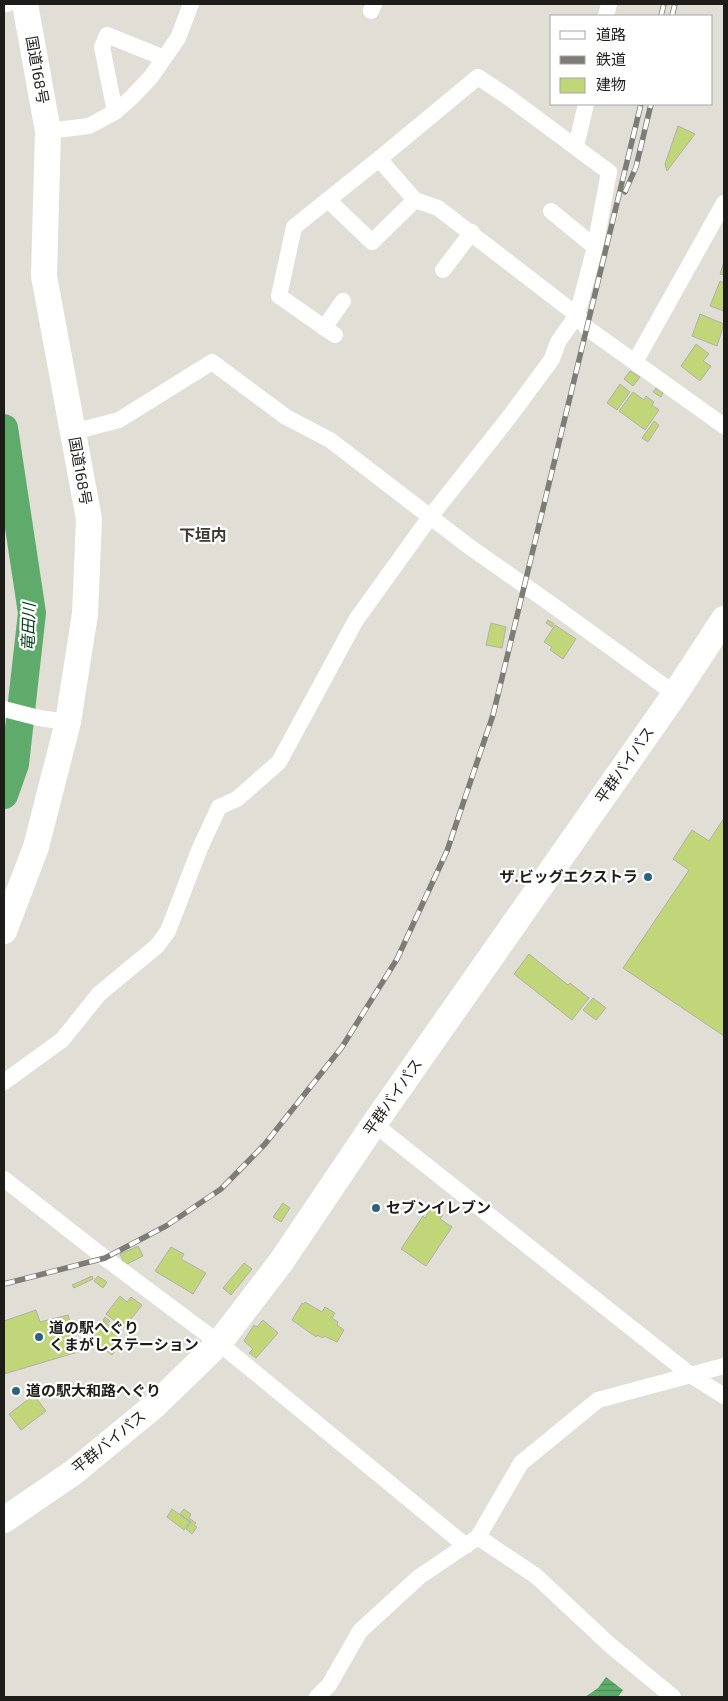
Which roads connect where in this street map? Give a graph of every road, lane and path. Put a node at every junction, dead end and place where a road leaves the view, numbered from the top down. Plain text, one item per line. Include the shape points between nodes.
1 (25, 4) edge
2 (191, 4) edge
3 (164, 58) junction
4 (586, 105) edge
5 (115, 112) junction
6 (48, 130) junction
7 (576, 146) junction
8 (379, 160) junction
9 (415, 200) junction
10 (329, 201) junction
11 (724, 203) edge
12 (551, 211) dead end
13 (472, 232) junction
14 (595, 247) junction
15 (443, 270) dead end
16 (343, 300) dead end
17 (578, 315) junction
18 (635, 362) junction
19 (724, 426) edge
20 (73, 432) junction
21 (430, 516) junction
22 (724, 619) edge
23 (674, 694) junction
24 (4, 709) edge
25 (68, 722) junction
26 (4, 931) edge
27 (4, 1082) edge
28 (374, 1124) junction
29 (4, 1179) edge
30 (219, 1343) junction
31 (724, 1366) edge
32 (692, 1376) junction
33 (724, 1396) edge
34 (4, 1520) edge
35 (472, 1541) junction
36 (318, 1697) edge
37 (673, 1697) edge

1 - 6 highway, 国道168号
2 - 3 street via 178,38
3 - 5 street via 151,77
3 - 5 street via 107,35 102,47
4 - 7 street
5 - 6 street via 89,126
6 - 20 highway, 国道168号 via 44,276
7 - 8 street via 478,77
7 - 14 street via 608,172
8 - 9 street
8 - 10 street
9 - 10 street via 372,242
9 - 13 street via 438,208
10 - 16 street via 294,227 279,296 330,331
11 - 18 street
12 - 14 street
13 - 15 street
13 - 17 street
14 - 17 street
17 - 18 street via 587,328
17 - 21 street via 558,342 552,359
18 - 19 street
20 - 21 street via 119,420 212,362 286,417 330,440
20 - 25 highway, 国道168号 via 89,519 85,614
21 - 23 street
21 - 27 street via 356,620 279,762 236,799 219,806 168,931 157,946 99,994 62,1040
22 - 23 highway, 平群バイパス
23 - 28 highway, 平群バイパス
24 - 25 street
25 - 26 highway, 国道168号 via 36,847
28 - 30 highway, 平群バイパス via 281,1262
28 - 32 street
29 - 30 street
30 - 34 highway, 平群バイパス via 154,1406 74,1472
30 - 35 street
31 - 32 street
32 - 33 street
32 - 35 street via 598,1400 521,1463
35 - 36 street via 419,1577 360,1631 329,1685
35 - 37 street via 536,1576 611,1646

